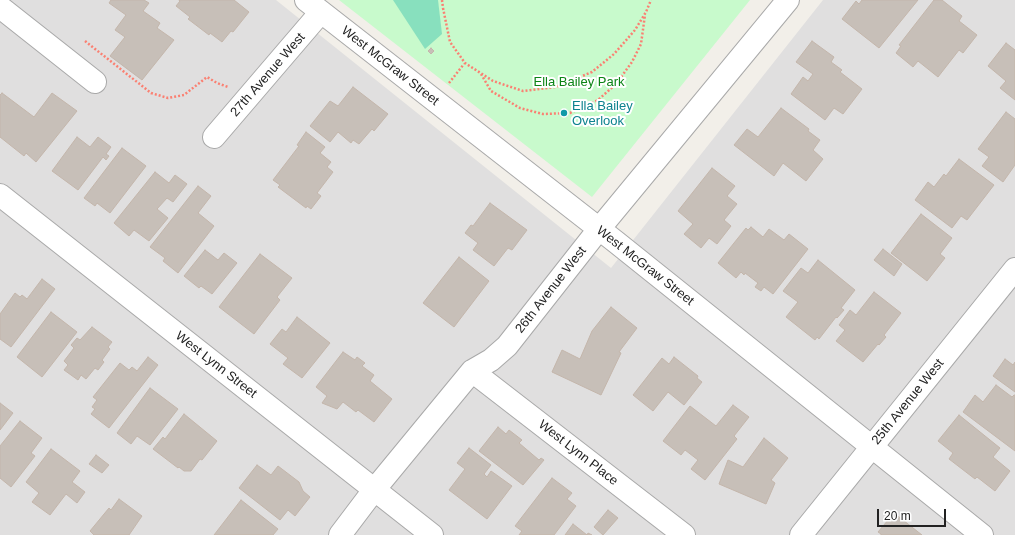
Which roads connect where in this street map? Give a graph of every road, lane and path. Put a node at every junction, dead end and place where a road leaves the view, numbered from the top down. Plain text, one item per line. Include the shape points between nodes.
1 (442, 0) edge
2 (651, 0) edge
3 (788, 0) edge
4 (313, 6) edge
5 (0, 7) edge
6 (646, 12) junction
7 (85, 41) dead end
8 (464, 63) junction
9 (480, 73) junction
10 (207, 76) dead end
11 (95, 82) dead end
12 (446, 87) dead end
13 (214, 137) dead end
14 (0, 195) edge
15 (599, 229) junction
16 (1015, 269) edge
17 (472, 371) junction
18 (872, 446) junction
19 (374, 490) junction
20 (340, 535) edge
21 (432, 535) edge
22 (684, 535) edge
23 (801, 535) edge
24 (982, 535) edge

1 - 8 path via 450,42
2 - 6 path
3 - 15 street, 26th Avenue West
4 - 13 street, 27th Avenue West
4 - 15 street, West McGraw Street
5 - 11 street
6 - 9 path via 635,30 614,54 592,72 556,87 523,91 493,81
6 - 9 path via 641,44 616,84 598,100 570,113 543,114 520,108 491,91
7 - 10 path via 151,93 168,98 184,96
8 - 9 path
8 - 12 path
14 - 19 street, West Lynn Street
15 - 17 street, 26th Avenue West via 507,346 491,360
15 - 18 street, West McGraw Street
16 - 18 street, 25th Avenue West
17 - 19 street, 26th Avenue West
17 - 22 street, West Lynn Place
18 - 23 street, 25th Avenue West
18 - 24 street, West McGraw Street
19 - 20 street, 26th Avenue West
19 - 21 street, West Lynn Street

